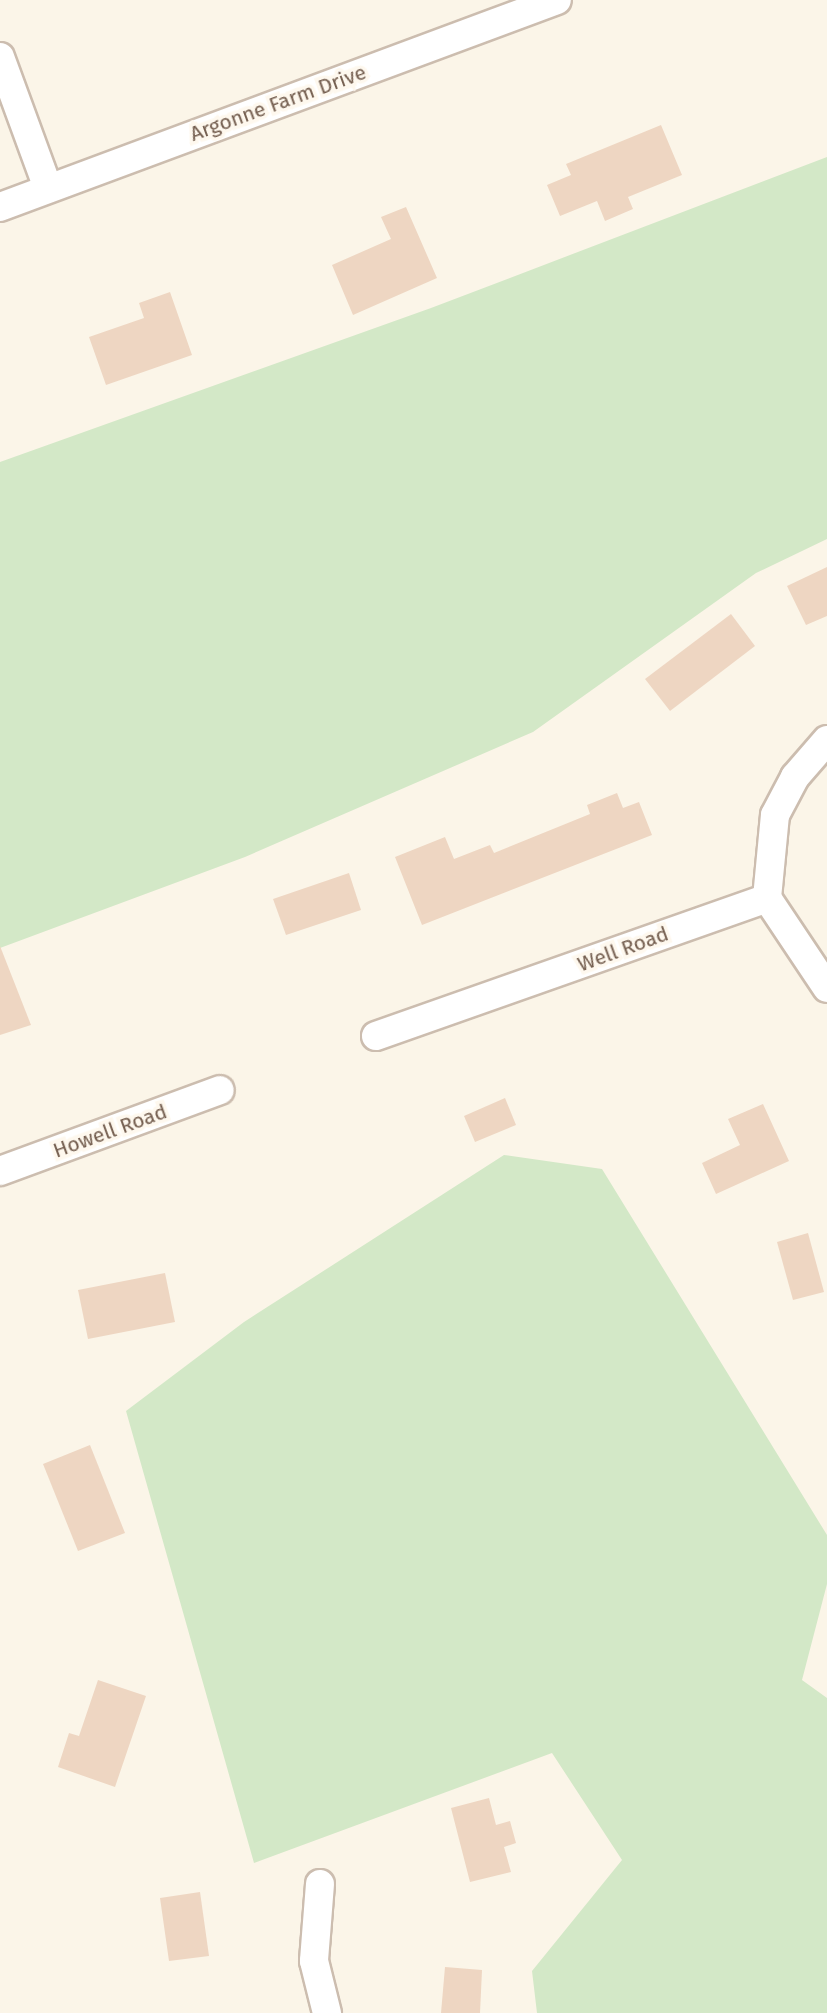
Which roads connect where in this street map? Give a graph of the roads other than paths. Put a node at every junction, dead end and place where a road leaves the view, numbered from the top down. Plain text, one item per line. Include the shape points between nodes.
1 (557, 0) edge
2 (0, 57) edge
3 (48, 188) junction
4 (0, 208) edge
5 (827, 740) edge
6 (767, 898) junction
7 (827, 988) edge
8 (376, 1036) dead end
9 (220, 1090) dead end
10 (0, 1171) edge
11 (320, 1884) dead end
12 (327, 2013) edge

1 - 3 street, Argonne Farm Drive
2 - 3 street
3 - 4 street, Argonne Farm Drive
5 - 6 street via 795,777 775,815
6 - 7 street
6 - 8 street, Well Road
9 - 10 street, Howell Road
11 - 12 street via 314,1961

